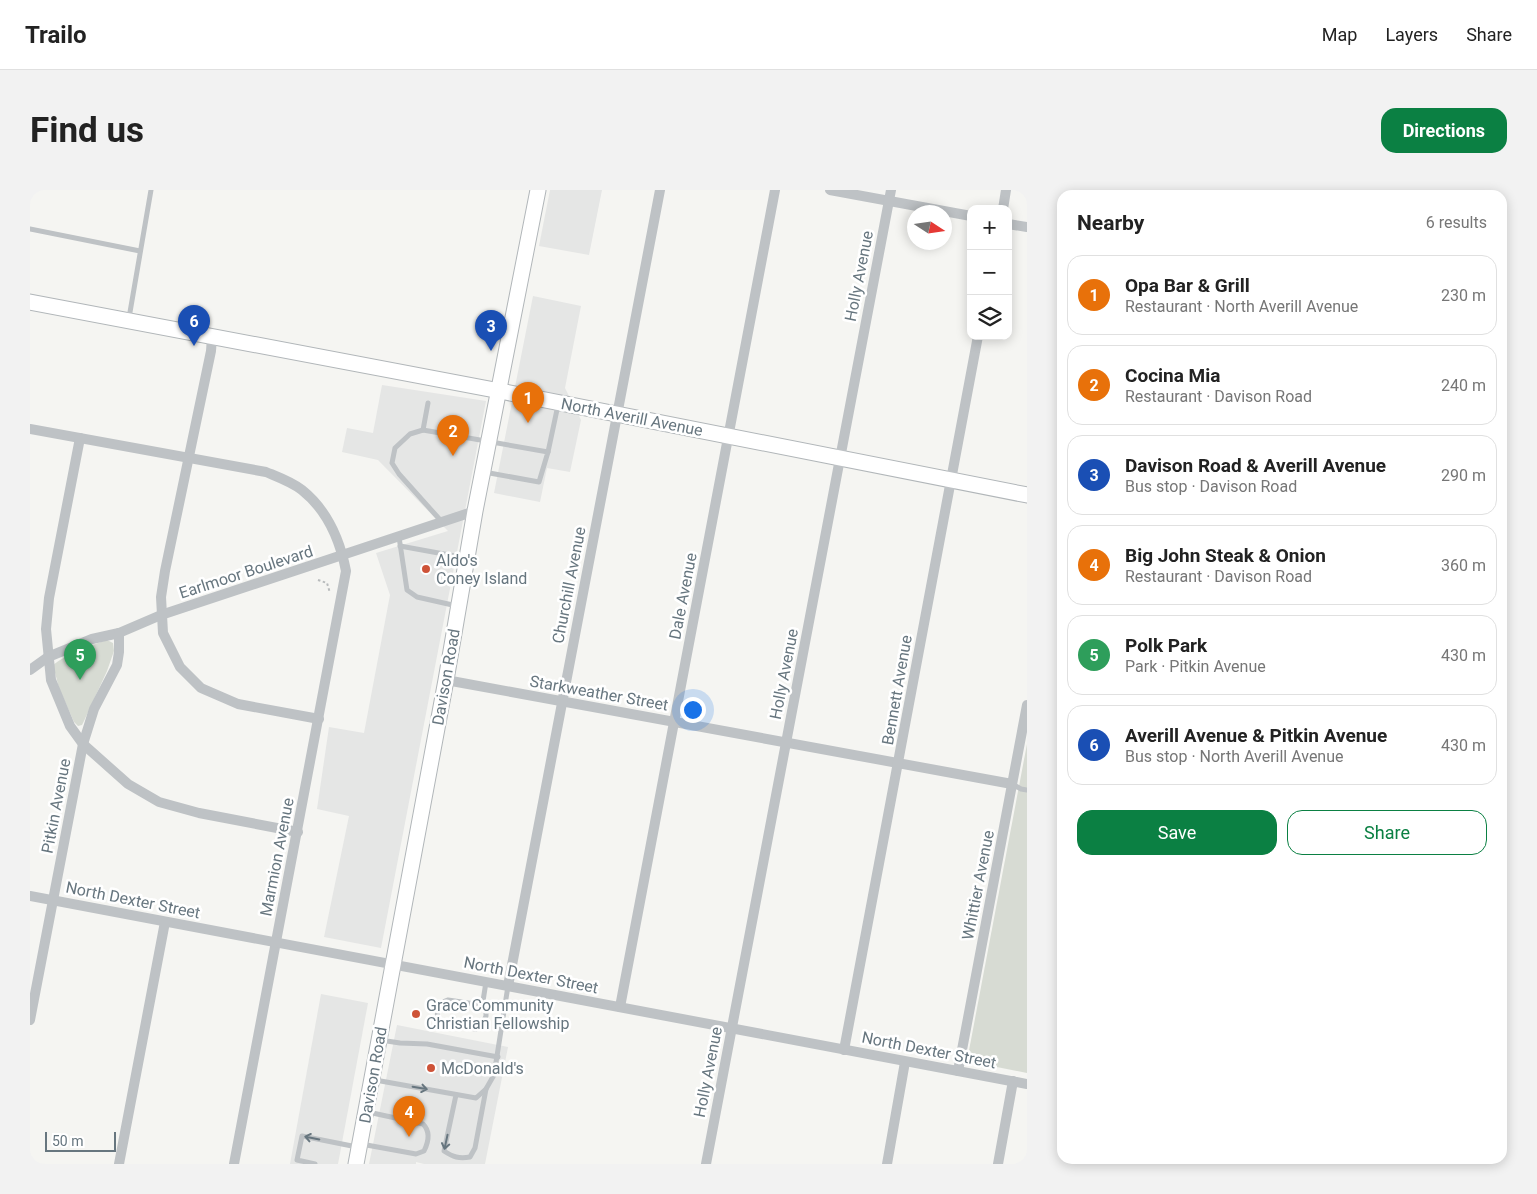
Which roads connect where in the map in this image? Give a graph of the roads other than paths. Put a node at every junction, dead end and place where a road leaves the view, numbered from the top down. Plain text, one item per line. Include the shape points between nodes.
1 (151, 190) edge
2 (538, 190) edge
3 (660, 190) edge
4 (775, 190) edge
5 (830, 190) edge
6 (891, 190) edge
7 (1006, 190) edge
8 (889, 201) junction
9 (1004, 205) edge
10 (967, 215) edge
11 (1012, 225) edge
12 (1027, 227) edge
13 (30, 229) edge
14 (140, 250) junction
15 (30, 302) edge
16 (129, 321) junction
17 (212, 337) junction
18 (977, 340) edge
19 (500, 391) junction
20 (558, 402) junction
21 (428, 403) dead end
22 (617, 414) junction
23 (30, 428) edge
24 (423, 430) junction
25 (728, 435) junction
26 (80, 438) junction
27 (489, 442) junction
28 (548, 452) junction
29 (190, 457) junction
30 (841, 458) junction
31 (483, 472) junction
32 (951, 479) junction
33 (1027, 495) edge
34 (475, 511) junction
35 (443, 522) junction
36 (400, 541) junction
37 (343, 555) junction
38 (466, 558) junction
39 (458, 606) junction
40 (161, 615) junction
41 (119, 633) junction
42 (48, 657) junction
43 (30, 670) edge
44 (446, 680) junction
45 (562, 702) junction
46 (1027, 705) edge
47 (319, 719) junction
48 (674, 722) junction
49 (787, 742) junction
50 (83, 744) junction
51 (899, 763) junction
52 (1012, 784) junction
53 (1027, 790) edge
54 (298, 832) junction
55 (30, 896) edge
56 (53, 901) junction
57 (165, 922) junction
58 (276, 942) junction
59 (394, 964) junction
60 (486, 982) junction
61 (508, 986) junction
62 (483, 1001) junction
63 (620, 1007) junction
64 (30, 1020) edge
65 (732, 1028) junction
66 (380, 1040) junction
67 (844, 1050) junction
68 (498, 1057) junction
69 (905, 1062) junction
70 (958, 1071) junction
71 (372, 1080) junction
72 (1013, 1081) junction
73 (1027, 1084) edge
74 (486, 1089) junction
75 (456, 1095) junction
76 (366, 1112) junction
77 (360, 1146) junction
78 (119, 1164) edge
79 (234, 1164) edge
80 (315, 1164) edge
81 (356, 1164) edge
82 (706, 1164) edge
83 (887, 1164) edge
84 (998, 1164) edge

1 - 14 lane
2 - 19 street, Davison Road
3 - 22 street, Churchill Avenue
4 - 25 street, Dale Avenue
5 - 8 street
6 - 8 street, Holly Avenue
7 - 9 street
8 - 10 street
8 - 30 street, Holly Avenue
11 - 12 street
13 - 14 lane
14 - 16 lane
15 - 16 street, North Averill Avenue
16 - 17 street, North Averill Avenue
17 - 19 street, North Averill Avenue
17 - 29 street
18 - 32 street, Bennett Avenue
19 - 20 street, North Averill Avenue
19 - 27 street, Davison Road
20 - 22 street, North Averill Avenue
20 - 28 lane
21 - 24 lane
22 - 25 street, North Averill Avenue
22 - 45 street, Churchill Avenue
23 - 26 street, Marmion Avenue
24 - 27 lane
24 - 35 lane via 410,434 395,448 392,463
25 - 30 street, North Averill Avenue
25 - 48 street, Dale Avenue
26 - 29 street, Marmion Avenue
26 - 42 street via 49,598
27 - 28 lane
27 - 31 street, Davison Road
28 - 31 lane via 539,482
29 - 37 street, Marmion Avenue via 266,472 301,489 325,514
29 - 40 street via 165,571
30 - 32 street, North Averill Avenue
30 - 49 street, Holly Avenue
31 - 34 street, Davison Road
32 - 33 street, North Averill Avenue
32 - 51 street, Bennett Avenue
34 - 35 street, Earlmoor Boulevard
34 - 38 street, Davison Road
35 - 36 street, Earlmoor Boulevard
36 - 37 street, Earlmoor Boulevard
36 - 38 lane
36 - 39 lane via 407,590 417,597
37 - 40 street, Earlmoor Boulevard
37 - 47 street, Marmion Avenue via 346,571
38 - 39 street, Davison Road
39 - 44 street, Davison Road
40 - 41 street, Earlmoor Boulevard
40 - 47 street via 163,633 180,666 201,688 238,704
41 - 42 street, Earlmoor Boulevard via 92,639
41 - 50 street, Pitkin Avenue via 117,665 94,709
42 - 43 street, Earlmoor Boulevard
42 - 50 street via 51,680 70,726
44 - 45 street, Starkweather Street
44 - 59 street, Davison Road
45 - 48 street, Starkweather Street
45 - 61 street, Churchill Avenue
46 - 52 street, Whittier Avenue
47 - 54 street, Marmion Avenue
48 - 49 street, Starkweather Street
48 - 63 street, Dale Avenue
49 - 51 street, Starkweather Street
49 - 65 street, Holly Avenue
50 - 54 street via 128,784 159,802
50 - 56 street, Pitkin Avenue
51 - 52 street, Starkweather Street
51 - 67 street, Bennett Avenue
52 - 53 lane
52 - 70 street, Whittier Avenue
54 - 58 street, Marmion Avenue
55 - 56 street, North Dexter Street
56 - 57 street, North Dexter Street
56 - 64 street, Pitkin Avenue
57 - 58 street, North Dexter Street
57 - 78 street
58 - 59 street, North Dexter Street
58 - 79 street, Marmion Avenue
59 - 60 street, North Dexter Street
59 - 66 street, Davison Road
60 - 61 street, North Dexter Street
60 - 62 lane
61 - 63 street, North Dexter Street
61 - 68 lane
62 - 62 lane via 486,1016 482,1027 442,1024 438,1020 438,1008 444,1001 475,1004
63 - 65 street, North Dexter Street
65 - 67 street, North Dexter Street
65 - 82 street, Holly Avenue
66 - 68 lane via 427,1044
66 - 71 street, Davison Road
67 - 69 street, North Dexter Street
68 - 74 lane
69 - 70 street, North Dexter Street
69 - 83 street
70 - 72 street, North Dexter Street
71 -> 75 lane
71 - 76 street, Davison Road
72 - 73 street, North Dexter Street
72 - 84 street
74 - 75 lane via 476,1098
75 -> 74 lane via 444,1151 452,1157 470,1157 475,1148
76 - 77 street, Davison Road
76 - 77 lane via 423,1124 428,1144 424,1152 416,1154
77 -> 80 lane via 302,1136 297,1160
77 - 81 street, Davison Road

